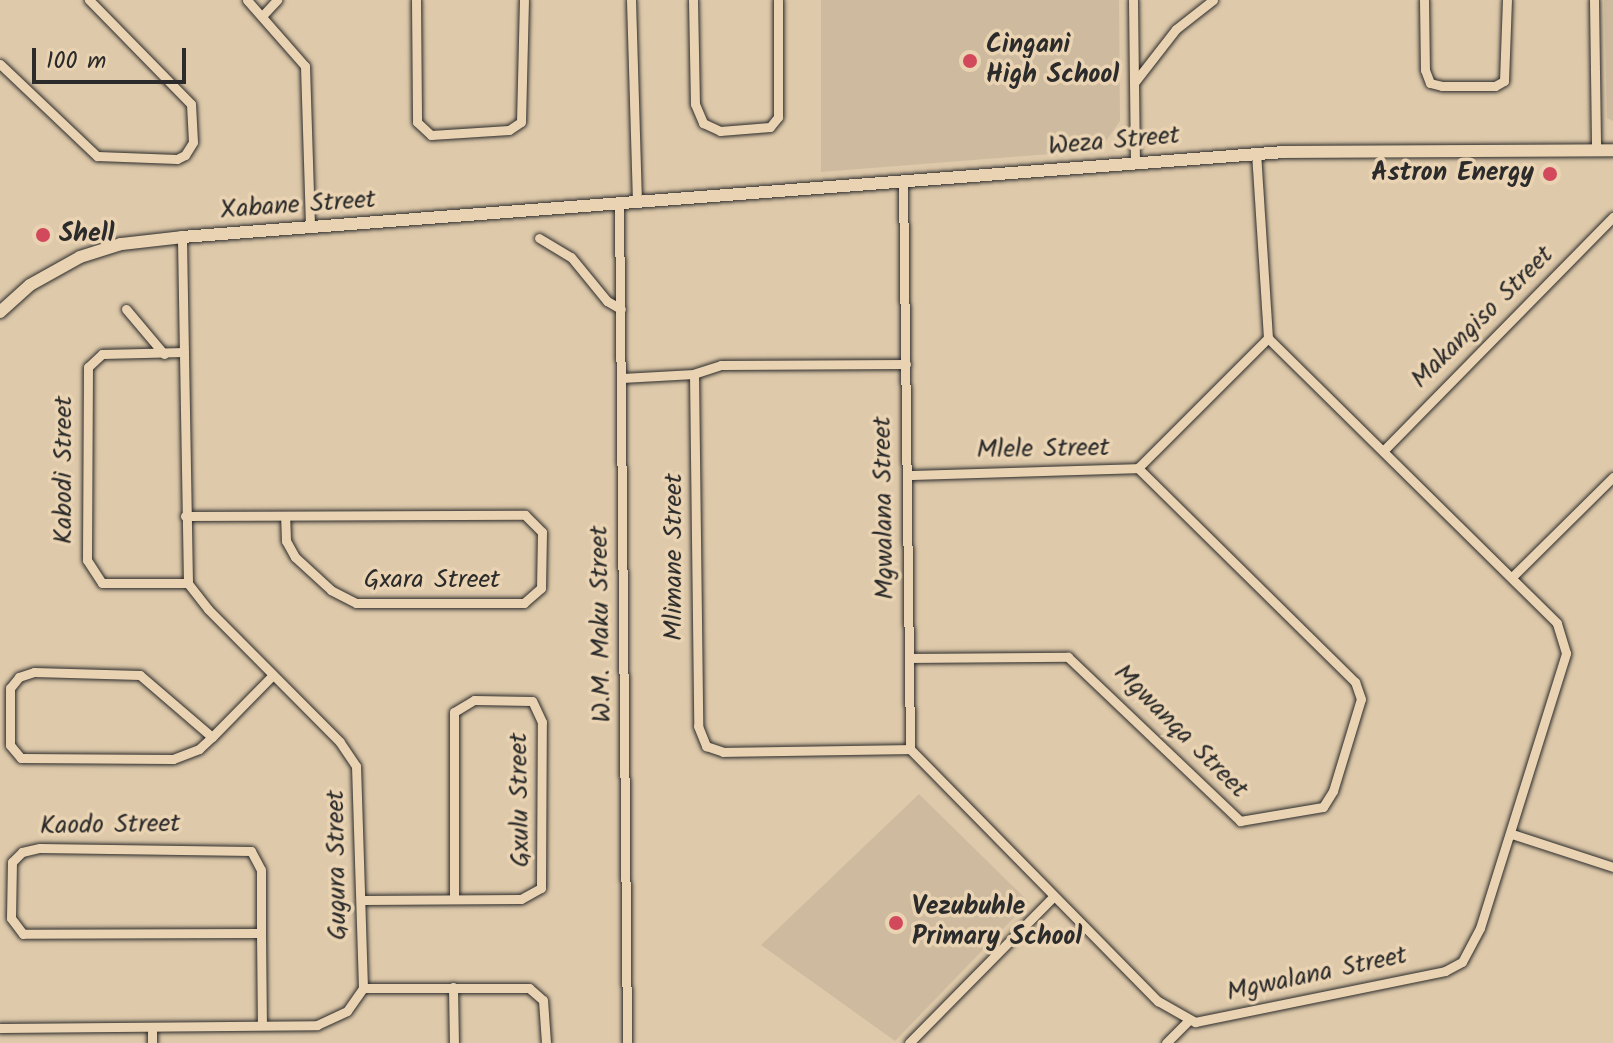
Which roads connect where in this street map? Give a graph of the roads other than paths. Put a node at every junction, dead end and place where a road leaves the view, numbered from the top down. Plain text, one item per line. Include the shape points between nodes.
1 (89, 0) edge
2 (247, 0) edge
3 (277, 0) edge
4 (416, 0) edge
5 (524, 0) edge
6 (631, 0) edge
7 (693, 0) edge
8 (778, 0) edge
9 (1133, 0) edge
10 (1213, 0) edge
11 (1424, 0) edge
12 (1507, 0) edge
13 (1594, 0) edge
14 (263, 15) junction
15 (0, 64) edge
16 (1134, 83) junction
17 (1596, 149) junction
18 (1613, 150) edge
19 (1256, 154) junction
20 (1135, 162) junction
21 (903, 181) junction
22 (637, 202) junction
23 (619, 204) junction
24 (1613, 217) edge
25 (310, 228) junction
26 (182, 237) junction
27 (539, 238) dead end
28 (126, 309) dead end
29 (621, 309) junction
30 (0, 312) edge
31 (1268, 338) junction
32 (184, 352) junction
33 (164, 353) junction
34 (906, 364) junction
35 (694, 374) junction
36 (622, 378) junction
37 (1384, 450) junction
38 (1138, 468) junction
39 (908, 475) junction
40 (1613, 477) edge
41 (185, 516) junction
42 (285, 516) junction
43 (1512, 577) junction
44 (188, 583) junction
45 (909, 658) junction
46 (273, 675) junction
47 (212, 737) junction
48 (910, 749) junction
49 (1512, 834) junction
50 (1613, 867) edge
51 (1053, 897) junction
52 (454, 899) junction
53 (362, 900) junction
54 (261, 933) junction
55 (453, 987) junction
56 (363, 988) junction
57 (1187, 1022) junction
58 (262, 1025) junction
59 (152, 1027) junction
60 (0, 1028) edge
61 (152, 1043) edge
62 (454, 1043) edge
63 (546, 1043) edge
64 (627, 1043) edge
65 (909, 1043) edge
66 (1166, 1043) edge

1 - 15 street via 191,104 193,142 185,155 97,156
2 - 14 street
3 - 14 street
4 - 5 street via 417,122 431,135 509,130 521,122
6 - 22 street
7 - 8 street via 695,104 703,123 720,131 770,127 778,117
9 - 16 street
10 - 16 street via 1176,29
11 - 12 street via 1425,70 1430,83 1495,86 1504,81
13 - 17 street
14 - 25 street via 305,66
16 - 20 street
17 - 18 street, Weza Street
17 - 19 street, Weza Street
19 - 20 street, Weza Street
19 - 31 street
20 - 21 street, Weza Street
21 - 22 street, Weza Street
21 - 34 street, Mgwalana Street
22 - 23 street, Weza Street
23 - 25 street, Xabane Street
23 - 29 street, W.M. Maku Street
24 - 37 street, Makangiso Street
25 - 26 street, Xabane Street
26 - 30 street, Xabane Street via 121,244 80,257 30,285
26 - 32 street
27 - 29 street via 571,257 607,301
28 - 33 street
29 - 36 street, W.M. Maku Street
31 - 37 street, Mgwalana Street
31 - 38 street, Mlele Street
32 - 33 street, Kabodi Street
32 - 41 street
33 - 44 street, Kabodi Street via 102,354 88,367 87,560 102,583
34 - 35 street via 721,365
34 - 39 street, Mgwalana Street
35 - 36 street
35 - 48 street, Mlimane Street via 701,739 723,752
36 - 64 street, W.M. Maku Street
37 - 43 street, Mgwalana Street
38 - 39 street, Mlele Street
38 - 45 street, Mgwanqa Street via 1355,682 1361,699 1323,807 1240,821 1068,657
39 - 45 street, Mgwalana Street
40 - 43 street
41 - 42 street, Gxara Street
41 - 44 street
42 - 42 street, Gxara Street via 525,515 542,532 541,588 524,603 377,606 349,601 292,552
43 - 49 street, Mgwalana Street via 1557,623 1566,653
44 - 46 street, Gugura Street
45 - 48 street, Mgwalana Street
46 - 47 street
46 - 53 street, Gugura Street via 340,742 356,766
47 - 47 street via 140,675 34,672 19,677 10,688 10,745 21,758 173,759 191,755
48 - 51 street
49 - 50 street
49 - 57 street, Mgwalana Street via 1475,943 1454,967
51 - 57 street via 1158,1001
51 - 65 street
52 - 52 street, Gxulu Street via 454,712 474,700 532,701 542,713 544,881 536,894 521,899
52 - 53 street, Gxulu Street
53 - 56 street, Gugura Street
54 - 54 street, Kaodo Street via 23,934 11,918 12,862 22,852 40,848 244,848 261,870
54 - 58 street, Kaodo Street
55 - 56 street
55 - 62 street
55 - 63 street via 535,991 545,1007
56 - 58 street via 347,1011 327,1023
57 - 66 street
58 - 59 street
59 - 60 street
59 - 61 street

